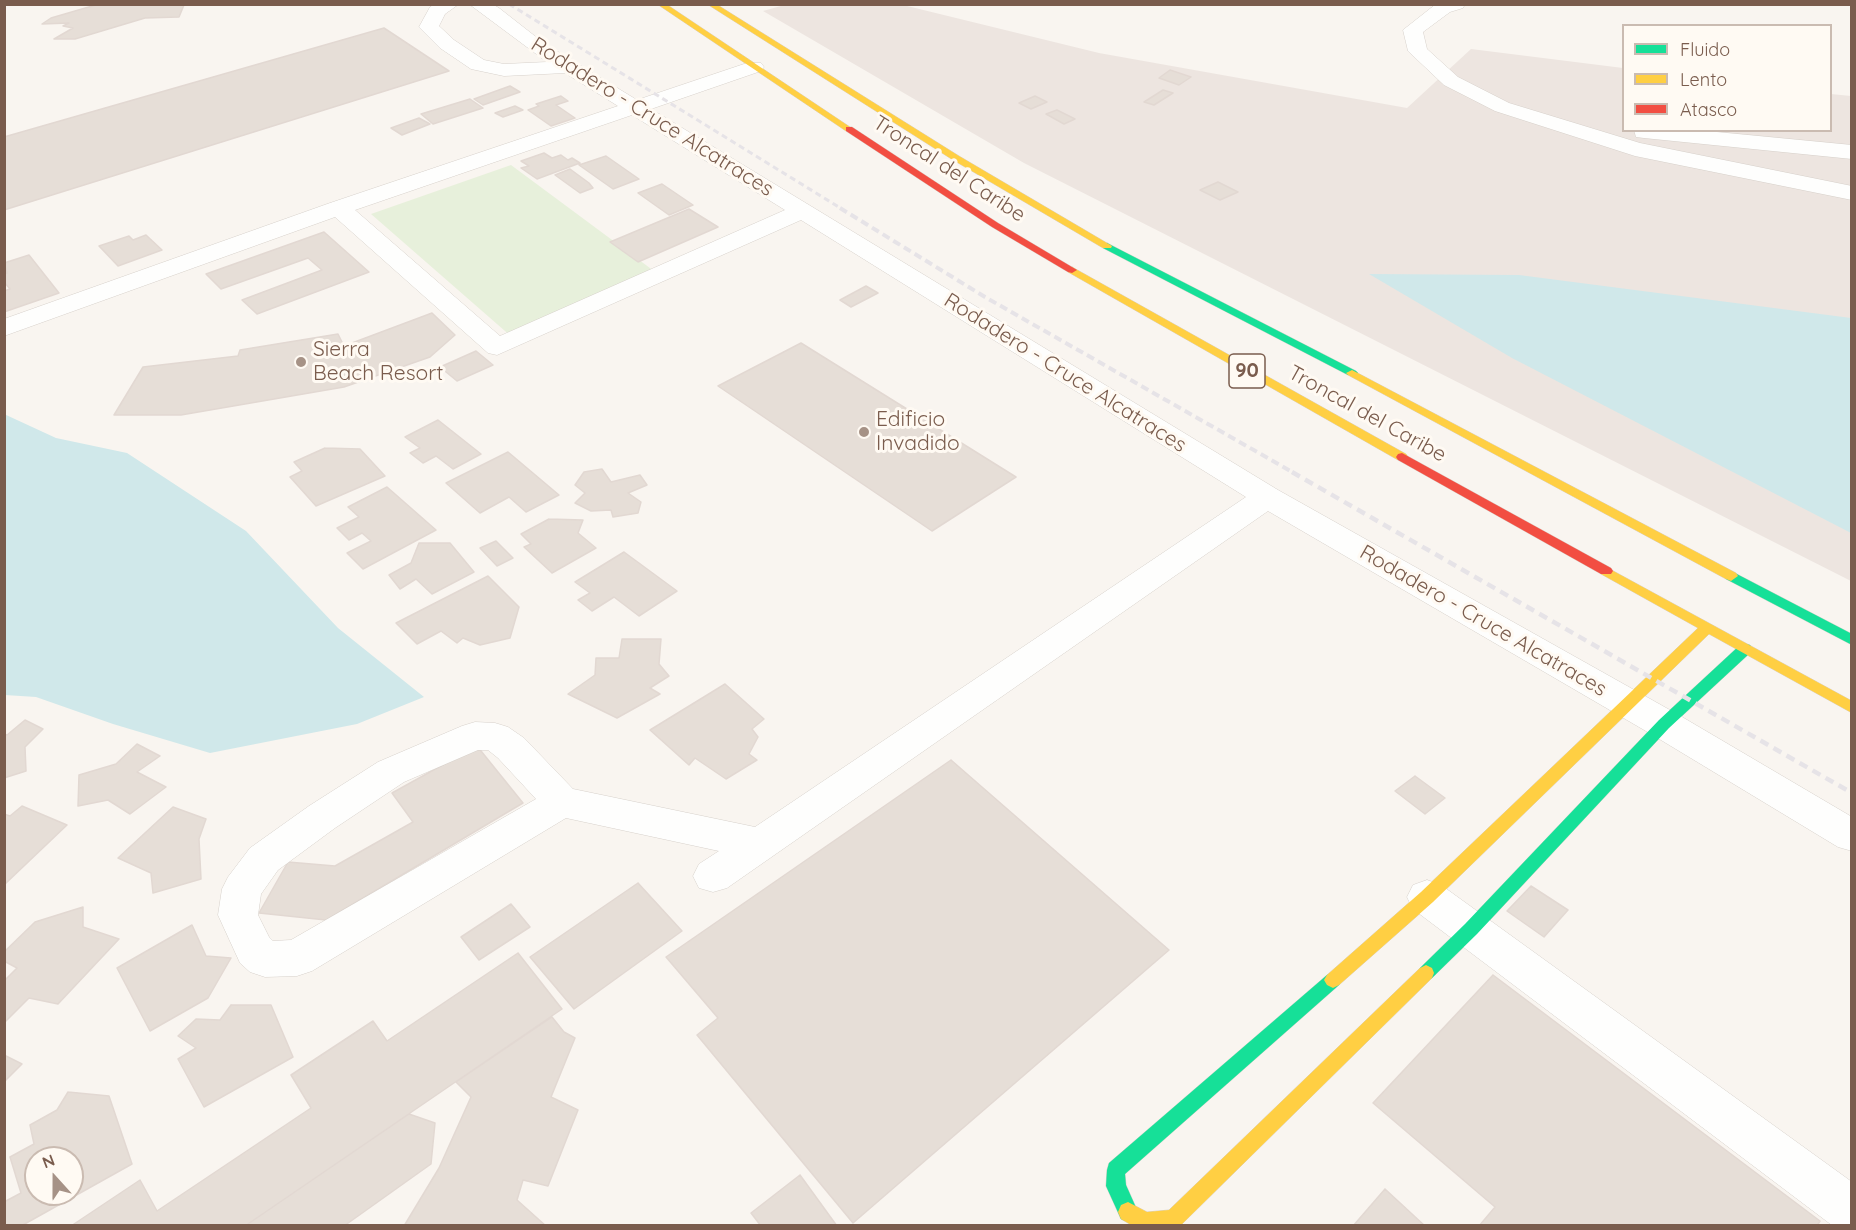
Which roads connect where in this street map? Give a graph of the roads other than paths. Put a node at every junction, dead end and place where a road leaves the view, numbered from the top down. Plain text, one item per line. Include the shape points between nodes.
1 (450, 4) edge
2 (478, 4) edge
3 (660, 4) edge
4 (710, 4) edge
5 (1456, 4) edge
6 (570, 67) junction
7 (754, 67) junction
8 (1502, 107) junction
9 (638, 108) junction
10 (1622, 129) edge
11 (1651, 132) edge
12 (1851, 152) edge
13 (1851, 193) edge
14 (338, 208) junction
15 (802, 211) junction
16 (4, 328) edge
17 (1267, 497) junction
18 (1707, 628) junction
19 (1851, 640) edge
20 (1745, 649) junction
21 (1629, 705) junction
22 (1851, 708) edge
23 (1664, 724) junction
24 (562, 802) junction
25 (1851, 836) edge
26 (760, 844) junction
27 (713, 876) dead end
28 (1427, 897) junction
29 (1471, 929) junction
30 (1851, 1211) edge

1 - 6 street via 437,11 429,27 478,65 504,70
2 - 6 street, Rodadero - Cruce Alcatraces
3 - 7 main road, Troncal del Caribe / 90
4 - 19 main road, Troncal del Caribe / 90 via 956,158 1116,251
5 - 8 street via 1443,8 1413,30 1418,51 1450,81
6 - 9 street, Rodadero - Cruce Alcatraces
7 - 9 street
7 - 18 main road, Troncal del Caribe / 90 via 1016,237
8 - 10 street via 1578,124
8 - 13 street via 1635,150
9 - 14 street
9 - 15 street, Rodadero - Cruce Alcatraces
11 - 12 street
14 - 15 street via 497,347
14 - 16 street
15 - 17 street, Rodadero - Cruce Alcatraces
17 - 21 street, Rodadero - Cruce Alcatraces
17 - 26 street
18 - 20 main road, Troncal del Caribe / 90
18 - 21 main road
20 - 22 main road, Troncal del Caribe / 90
20 - 23 main road
21 - 23 street, Rodadero - Cruce Alcatraces
21 - 28 main road
23 - 25 street, Rodadero - Cruce Alcatraces
23 - 29 main road
24 - 24 street via 511,748 495,737 475,736 391,772 264,859 242,889 238,915 254,950 265,959 297,958
24 - 26 street
26 - 27 street
28 - 29 street
28 - 29 main road via 1116,1170 1116,1186 1126,1211 1146,1222 1173,1219
29 - 30 street

